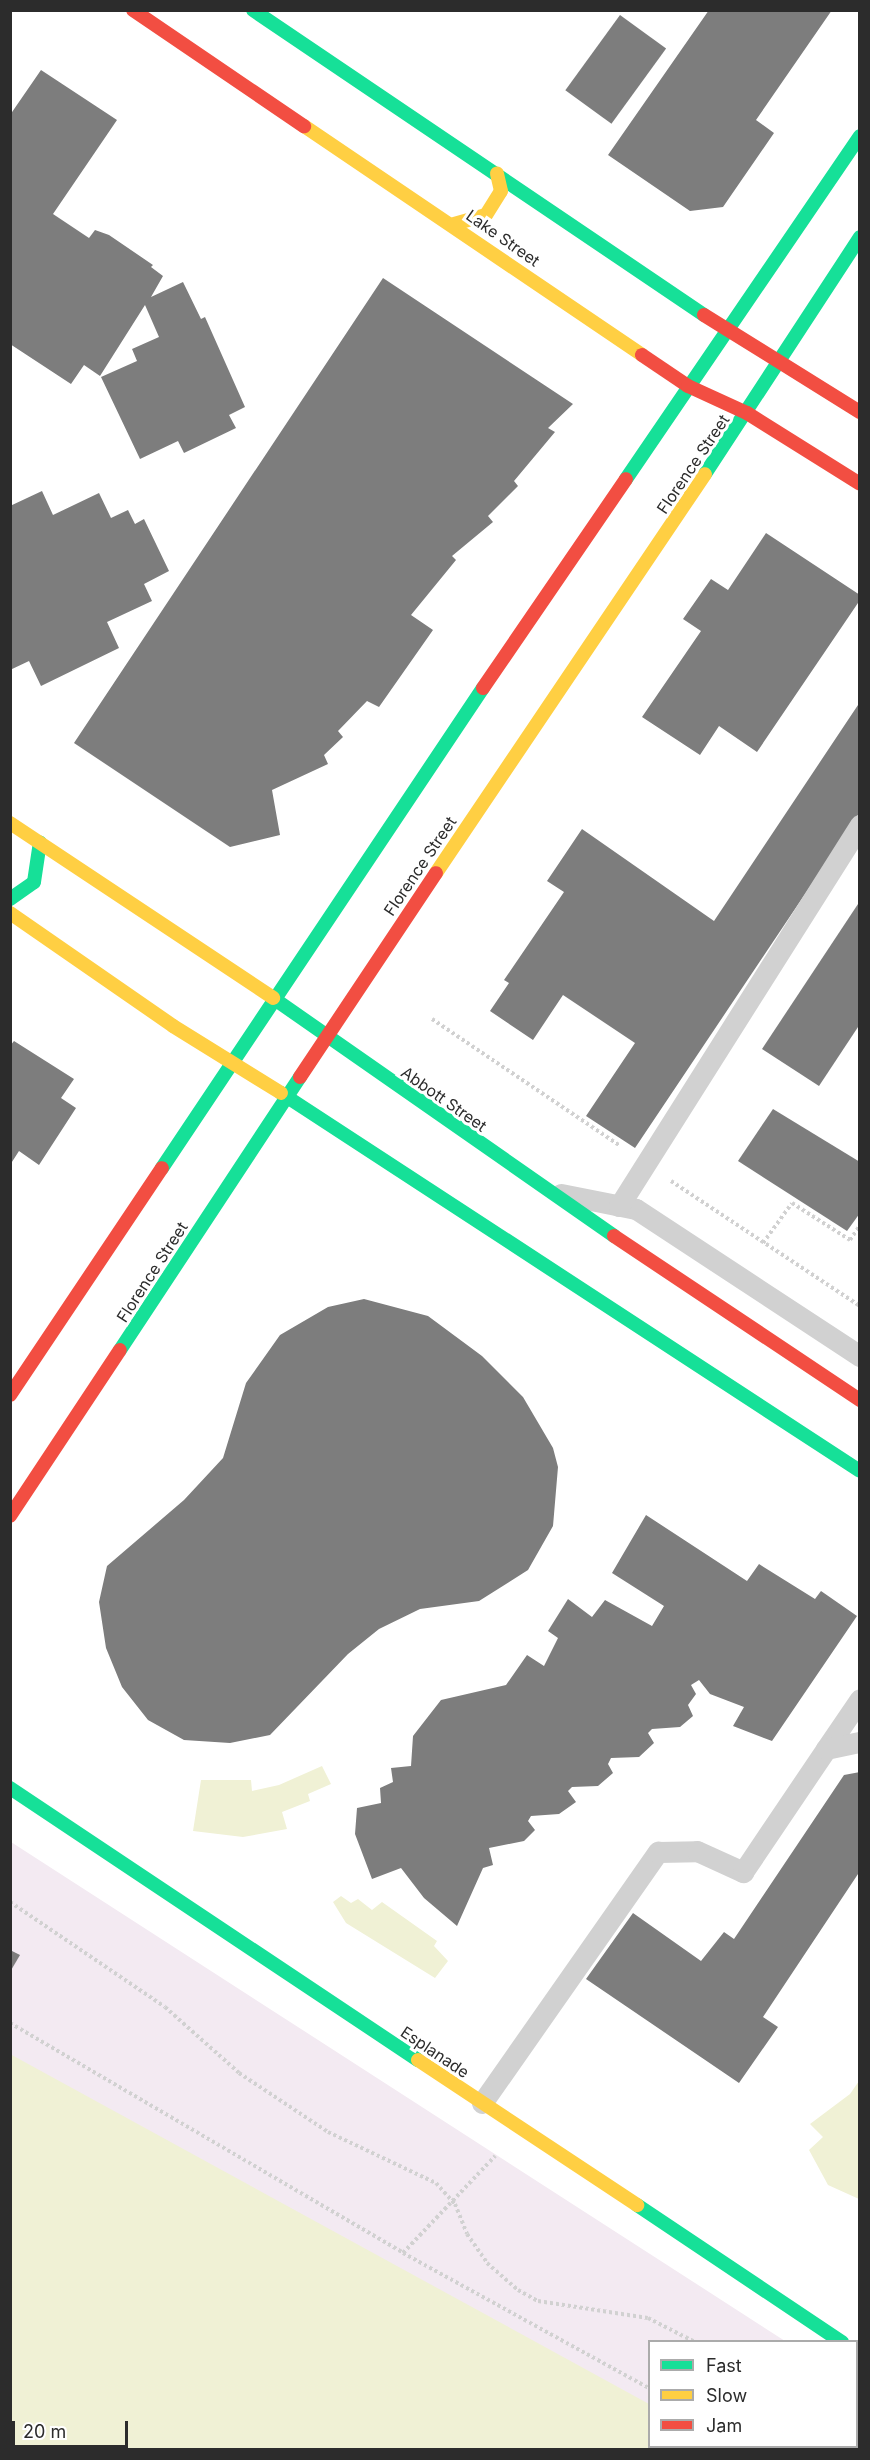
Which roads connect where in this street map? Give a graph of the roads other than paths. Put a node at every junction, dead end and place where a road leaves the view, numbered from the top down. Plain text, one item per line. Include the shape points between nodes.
1 (133, 10) edge
2 (253, 10) edge
3 (860, 136) edge
4 (497, 173) junction
5 (454, 224) junction
6 (860, 237) edge
7 (726, 330) junction
8 (777, 361) junction
9 (688, 386) junction
10 (860, 412) edge
11 (747, 413) junction
12 (860, 484) edge
13 (10, 823) edge
14 (860, 825) edge
15 (40, 842) junction
16 (10, 899) edge
17 (10, 913) edge
18 (277, 1000) junction
19 (329, 1036) junction
20 (232, 1064) junction
21 (291, 1097) junction
22 (546, 1191) junction
23 (619, 1206) junction
24 (860, 1356) edge
25 (10, 1395) edge
26 (860, 1400) edge
27 (860, 1471) edge
28 (10, 1516) edge
29 (860, 1699) edge
30 (860, 1742) edge
31 (826, 1749) junction
32 (10, 1788) edge
33 (482, 2103) junction
34 (839, 2340) edge

1 - 5 street, Lake Street
2 - 4 street
3 - 7 street
4 - 5 street via 501,190 486,214
4 - 7 street
5 - 9 street, Lake Street
6 - 8 street, Florence Street
7 - 8 street
7 - 9 street
8 - 10 street
8 - 11 street, Florence Street
9 - 11 street, Lake Street
9 - 18 street
11 - 12 street, Lake Street
11 - 19 street, Florence Street
13 - 15 street, Abbott Street
14 - 23 lane
15 - 16 street via 34,882
15 - 18 street, Abbott Street
17 - 20 street
18 - 19 street, Abbott Street
18 - 20 street
19 - 21 street, Florence Street
19 - 22 street, Abbott Street
20 - 21 street
20 - 25 street
21 - 27 street
21 - 28 street, Florence Street
22 - 23 lane
22 - 26 street, Abbott Street
23 - 24 lane via 636,1209
29 - 31 lane
30 - 31 lane
31 - 33 lane via 743,1872 697,1851 658,1852
32 - 33 street, Esplanade
33 - 34 street, Esplanade

